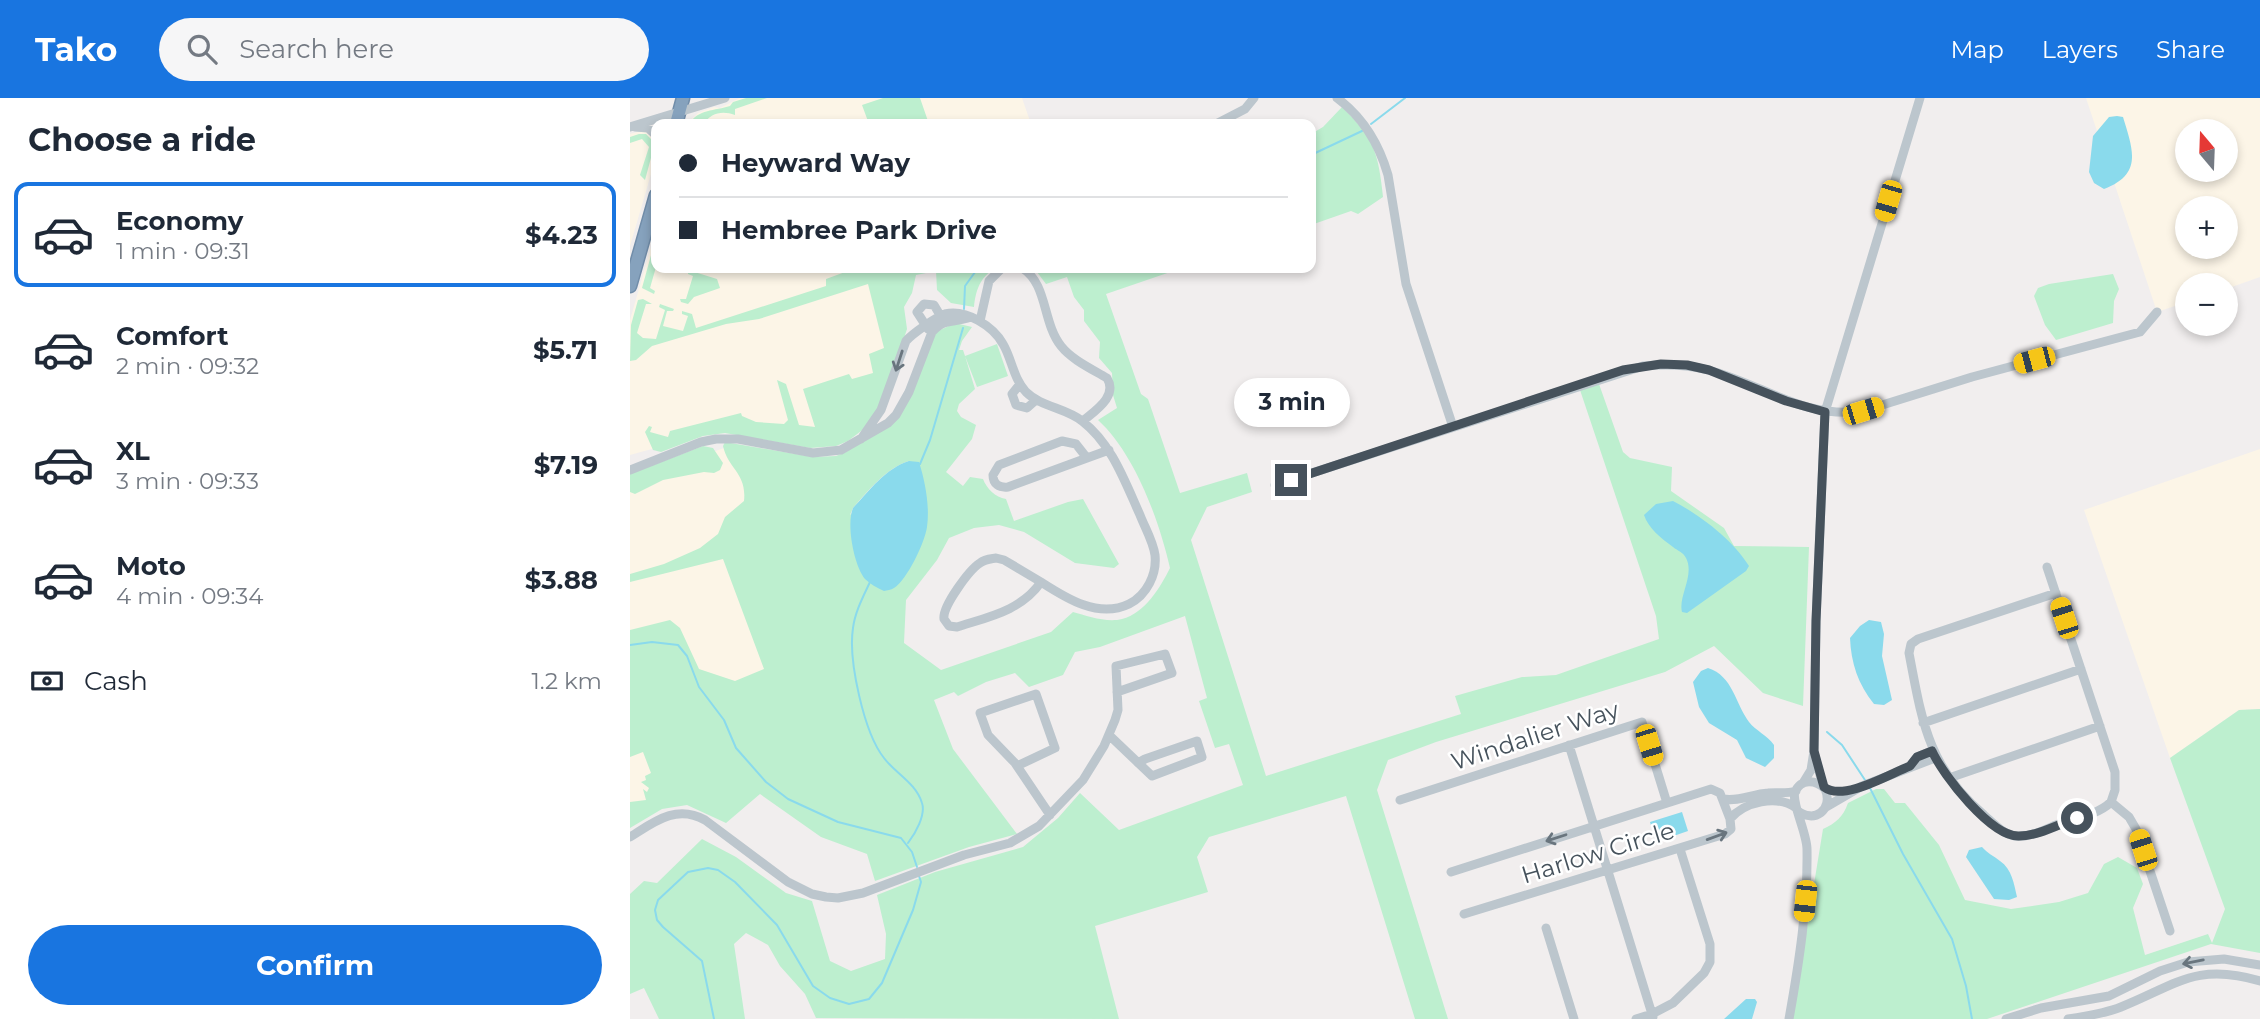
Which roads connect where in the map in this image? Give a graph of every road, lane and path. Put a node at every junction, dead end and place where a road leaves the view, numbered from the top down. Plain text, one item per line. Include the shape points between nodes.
1 (683, 98) edge
2 (726, 98) edge
3 (1254, 98) edge
4 (1337, 98) edge
5 (1920, 98) edge
6 (677, 119) edge
7 (1226, 119) edge
8 (651, 123) edge
9 (630, 127) edge
10 (651, 131) edge
11 (651, 212) edge
12 (997, 273) edge
13 (1030, 273) edge
14 (630, 286) edge
15 (2157, 313) dead end
16 (942, 319) junction
17 (980, 321) junction
18 (929, 329) junction
19 (1020, 384) junction
20 (1036, 400) junction
21 (1825, 412) junction
22 (1083, 421) junction
23 (1452, 427) junction
24 (861, 439) junction
25 (1109, 450) junction
26 (1087, 458) junction
27 (630, 470) edge
28 (1275, 485) dead end
29 (2048, 567) dead end
30 (1041, 582) junction
31 (2056, 593) junction
32 (2081, 669) junction
33 (1117, 692) junction
34 (1923, 723) junction
35 (2100, 726) junction
36 (1109, 735) junction
37 (1569, 745) junction
38 (1814, 751) junction
39 (1934, 754) junction
40 (1138, 763) junction
41 (1017, 766) junction
42 (1949, 778) junction
43 (1799, 787) junction
44 (1824, 788) junction
45 (1851, 791) junction
46 (1723, 799) junction
47 (1400, 800) dead end
48 (2111, 802) junction
49 (1667, 803) junction
50 (1826, 807) junction
51 (1797, 809) junction
52 (1050, 815) junction
53 (1818, 815) junction
54 (1730, 819) junction
55 (1594, 827) junction
56 (630, 837) edge
57 (1807, 841) junction
58 (1680, 849) junction
59 (1607, 870) junction
60 (1451, 872) dead end
61 (1464, 914) dead end
62 (1546, 928) dead end
63 (2171, 931) dead end
64 (2259, 962) edge
65 (2257, 980) edge
66 (1652, 1017) edge
67 (1574, 1019) edge
68 (1636, 1019) edge
69 (1789, 1019) edge
70 (2006, 1019) edge
71 (2068, 1019) edge

1 - 6 highway
2 - 6 street
3 - 7 street
4 - 23 street via 1367,127 1383,158 1406,284
5 - 21 street
8 - 9 street
9 - 10 street
11 - 14 highway
12 - 17 street via 989,281
13 - 22 street via 1060,344 1110,382 1109,396
15 - 21 street via 2140,332 1863,411
16 - 17 street
16 - 18 street
16 - 18 street via 932,303 924,304 917,312
17 - 19 street via 1002,342
18 - 24 street via 909,392 896,415
18 -> 24 street via 906,341 881,410
19 - 20 street
19 - 20 street via 1012,394 1016,405 1027,408
20 - 22 street
21 - 23 street via 1709,370 1661,364 1623,370
21 - 38 street
22 - 25 street
23 - 28 street
24 - 27 street via 821,454 716,439
25 - 26 street
25 - 30 street via 1153,545 1155,565 1150,583 1132,602 1106,610 1074,601
26 - 26 street via 1008,487 999,486 993,478 999,464 1062,441 1076,444
29 - 31 street
30 - 30 street via 1004,560 986,560 975,567 945,607 944,619 957,627 1010,609
31 - 32 street
31 - 34 street via 1911,644
32 - 34 street
32 - 35 street
33 - 33 street via 1116,666 1166,653 1172,673
33 - 36 street via 1118,710
34 - 39 street
35 - 42 street
35 - 48 street via 2117,777
36 - 40 street
36 - 52 street via 1083,780
37 - 47 street, Windalier Way
37 - 49 street, Windalier Way via 1642,722
37 - 55 street
38 - 43 street via 1811,770
38 - 44 street
39 - 42 street
39 - 45 street via 1917,757 1910,766
40 - 40 street via 1152,776 1202,757 1197,741
41 - 41 street via 988,735 980,713 1036,694 1055,748
41 - 52 street
42 - 48 street via 1972,805 2011,835 2029,835 2101,810
43 - 44 street via 1816,782
43 - 46 street, Harlow Circle via 1785,793
43 - 51 street via 1793,799
44 - 45 street
44 - 50 street
45 - 50 street
46 - 49 street, Harlow Circle via 1711,789
46 - 54 street
48 - 63 street via 2136,829
49 - 55 street, Harlow Circle
50 - 53 street
51 - 53 street via 1807,816
51 - 54 street, Harlow Circle via 1780,801 1767,802 1740,809
51 - 57 street
52 - 56 street via 1021,838 847,897 812,894 788,882 705,820 688,813 665,816
53 - 57 street
58 -> 54 street, Harlow Circle via 1725,834 1731,829
55 - 59 street
55 -> 60 street, Harlow Circle
57 - 69 street via 1805,901
58 - 59 street, Harlow Circle
58 - 66 street via 1711,956 1704,973
59 - 61 street, Harlow Circle
59 - 66 street
62 - 67 street
64 - 65 street
64 -> 70 street via 2188,962 2109,996
65 - 71 street via 2223,974 2198,976 2108,1012
66 - 68 street

